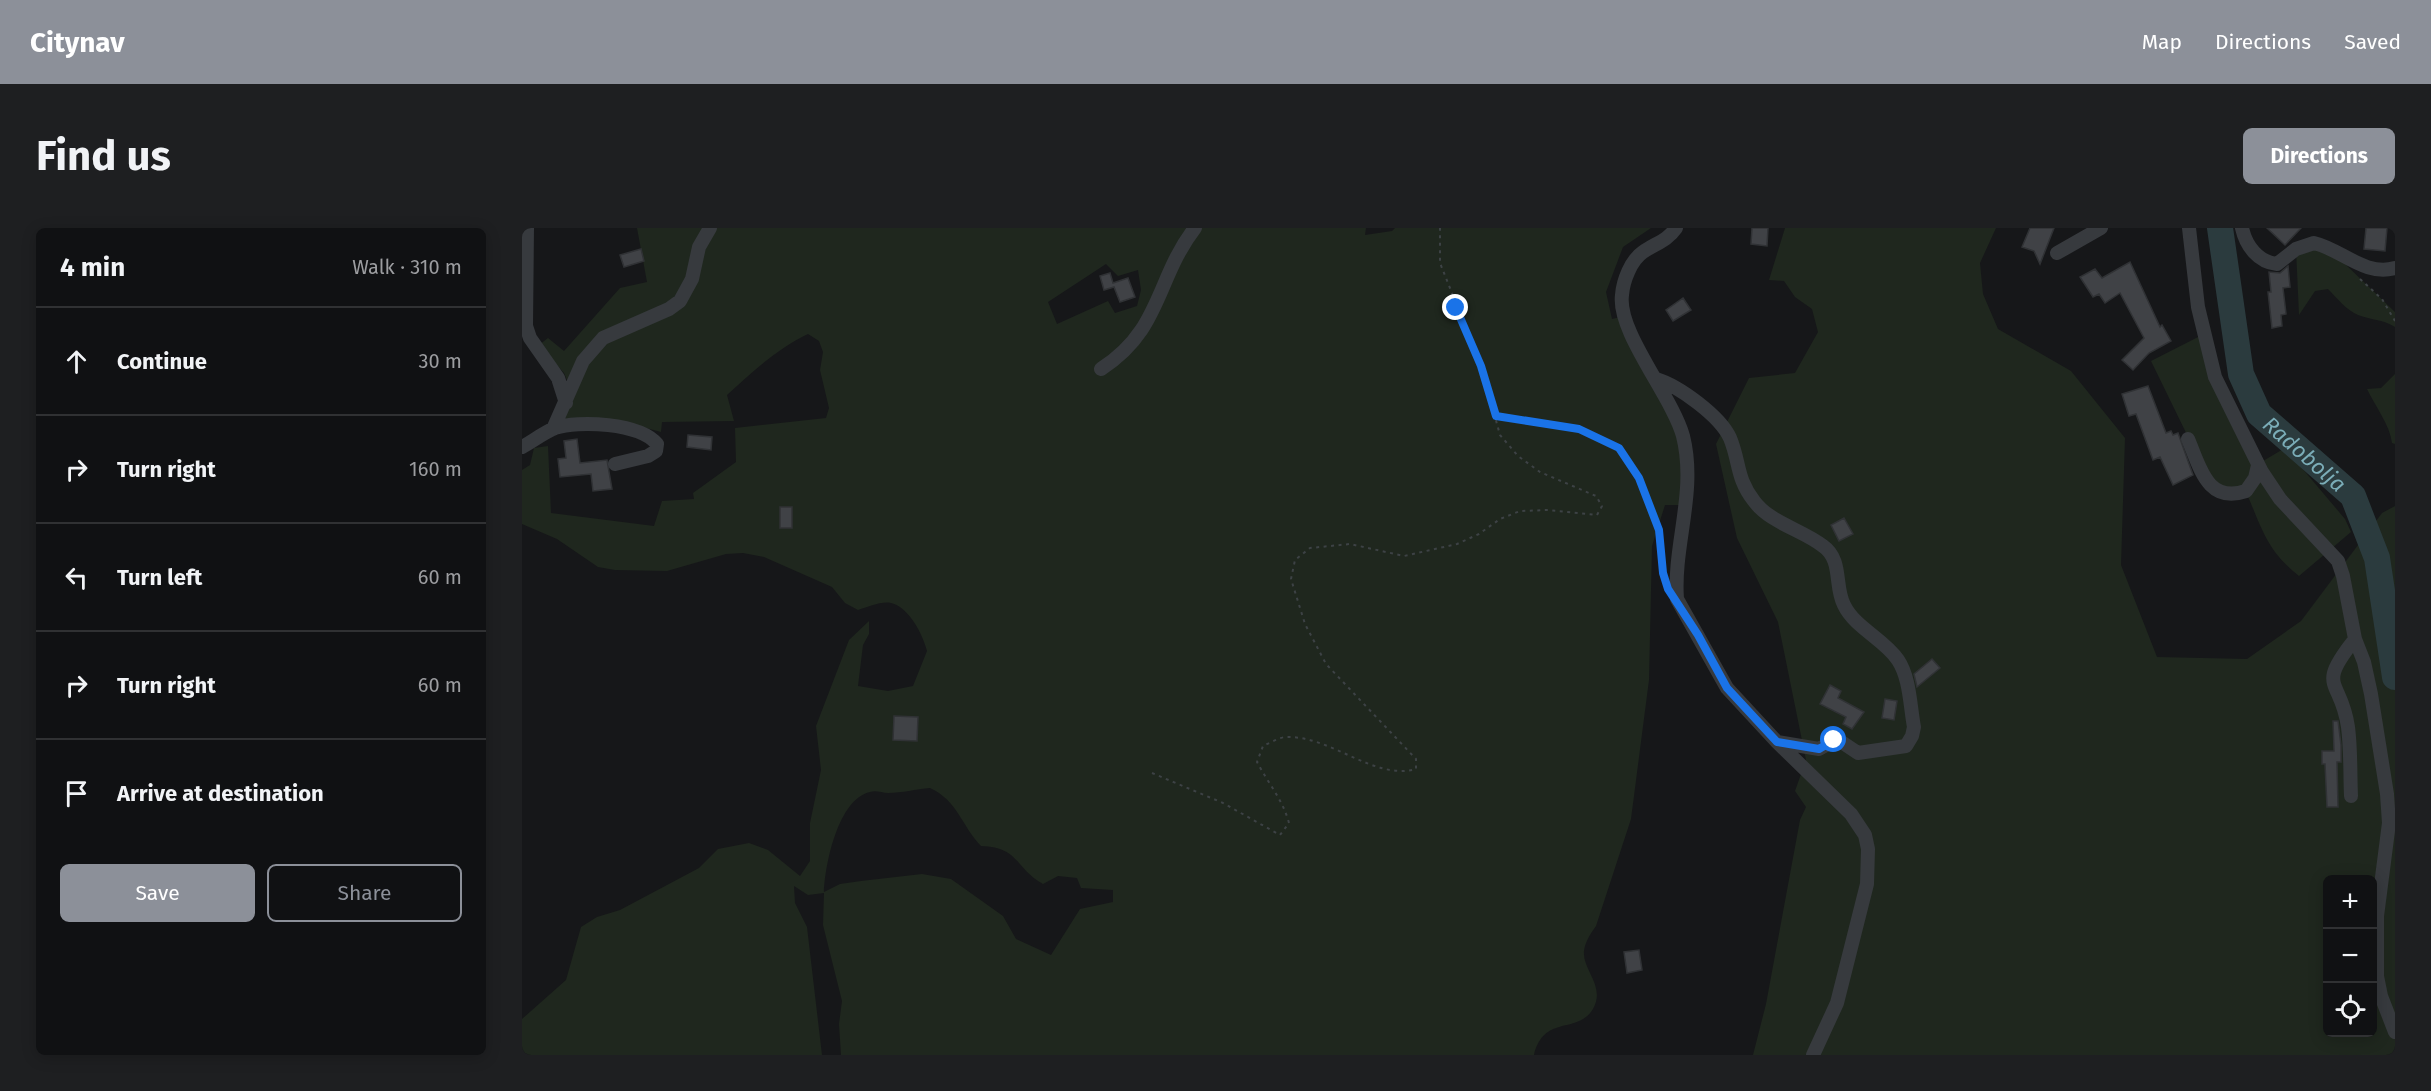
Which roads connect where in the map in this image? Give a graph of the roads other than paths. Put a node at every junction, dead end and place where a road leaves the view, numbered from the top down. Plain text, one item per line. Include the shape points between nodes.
1 (527, 228) edge
2 (710, 228) edge
3 (1195, 228) edge
4 (1676, 228) edge
5 (2101, 228) edge
6 (2188, 228) edge
7 (2242, 228) edge
8 (2057, 253) dead end
9 (2395, 268) edge
10 (1101, 369) dead end
11 (1656, 379) junction
12 (566, 403) junction
13 (553, 429) junction
14 (2188, 439) dead end
15 (522, 447) edge
16 (615, 464) dead end
17 (2258, 465) junction
18 (2355, 639) junction
19 (1777, 742) junction
20 (2351, 796) dead end
21 (2395, 1032) edge
22 (1813, 1055) edge

1 - 12 street via 526,326 558,378
2 - 12 street via 699,246 692,279 680,301 603,338 583,361
3 - 10 street via 1173,262 1153,313 1124,352
4 - 11 street via 1663,242 1637,258 1627,274 1621,297 1628,326
5 - 8 street
6 - 17 street via 2198,307 2215,377
7 - 9 street via 2250,248 2270,263 2277,264 2296,249 2314,243 2379,270
11 - 19 street via 1679,423 1687,467 1677,599 1727,688
11 - 19 street via 1679,388 1725,431 1742,483 1756,504 1824,546 1836,566 1840,593 1849,613 1889,650 1903,670 1914,727 1906,746 1858,753 1837,739 1819,749
12 - 13 street
13 - 15 street
13 - 16 street via 594,423 630,430 657,444 656,451 648,456
14 - 17 street via 2207,484 2225,494 2246,491
17 - 18 street via 2280,499 2338,561
18 - 20 street via 2336,662 2332,677 2348,725
18 - 21 street via 2371,694 2387,794 2389,823 2377,916 2377,976
19 - 22 street via 1860,824 1868,849 1867,884 1837,1003

